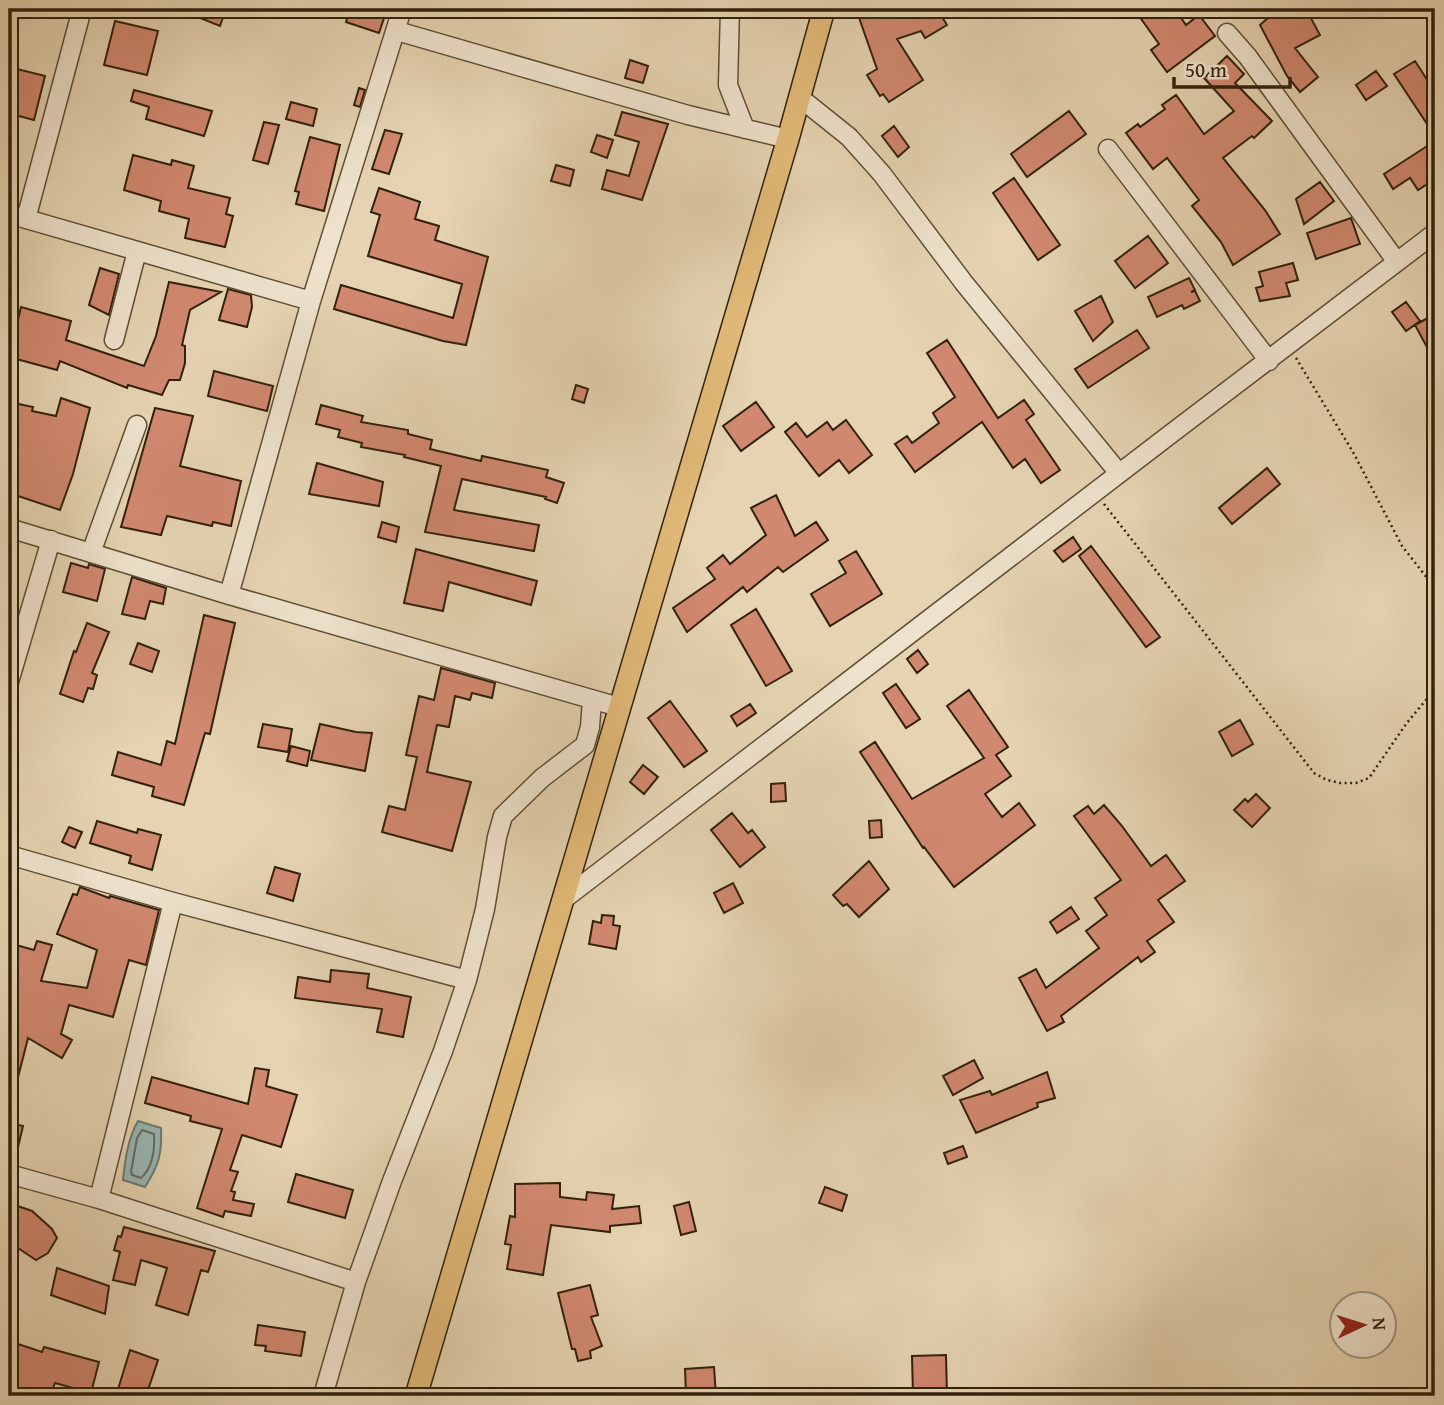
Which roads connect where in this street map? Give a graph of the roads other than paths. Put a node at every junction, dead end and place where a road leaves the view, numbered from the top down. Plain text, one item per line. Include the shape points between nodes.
1 (82, 9) edge
2 (402, 9) edge
3 (730, 9) edge
4 (824, 9) edge
5 (397, 31) junction
6 (1227, 33) dead end
7 (799, 97) junction
8 (746, 129) junction
9 (788, 139) junction
10 (1108, 149) dead end
11 (17, 217) edge
12 (1433, 240) edge
13 (136, 251) junction
14 (1396, 262) junction
15 (311, 301) junction
16 (114, 340) dead end
17 (1269, 361) junction
18 (137, 425) dead end
19 (1118, 472) junction
20 (9, 528) edge
21 (51, 540) junction
22 (91, 553) junction
23 (229, 595) junction
24 (9, 682) edge
25 (592, 699) junction
26 (619, 707) junction
27 (9, 855) edge
28 (564, 898) junction
29 (173, 902) junction
30 (467, 980) junction
31 (9, 1174) edge
32 (99, 1199) junction
33 (356, 1282) junction
34 (323, 1396) edge
35 (416, 1396) edge

1 - 11 street
2 - 5 street
3 - 8 street via 728,85
4 - 7 main road
5 - 8 street
5 - 15 street
6 - 14 street
7 - 9 main road
7 - 19 street via 849,137 882,174
8 - 9 street
9 - 26 main road
10 - 17 street
11 - 13 street
12 - 14 street
13 - 15 street
13 - 16 street
14 - 17 street
15 - 23 street
17 - 19 street
18 - 22 street
19 - 28 street
20 - 21 street
21 - 22 street
21 - 24 street
22 - 23 street
23 - 25 street
25 - 26 street
25 - 30 street via 585,745 503,816
26 - 28 main road
27 - 29 street
28 - 35 main road
29 - 30 street
29 - 32 street
30 - 33 street
31 - 32 street
32 - 33 street
33 - 34 street

